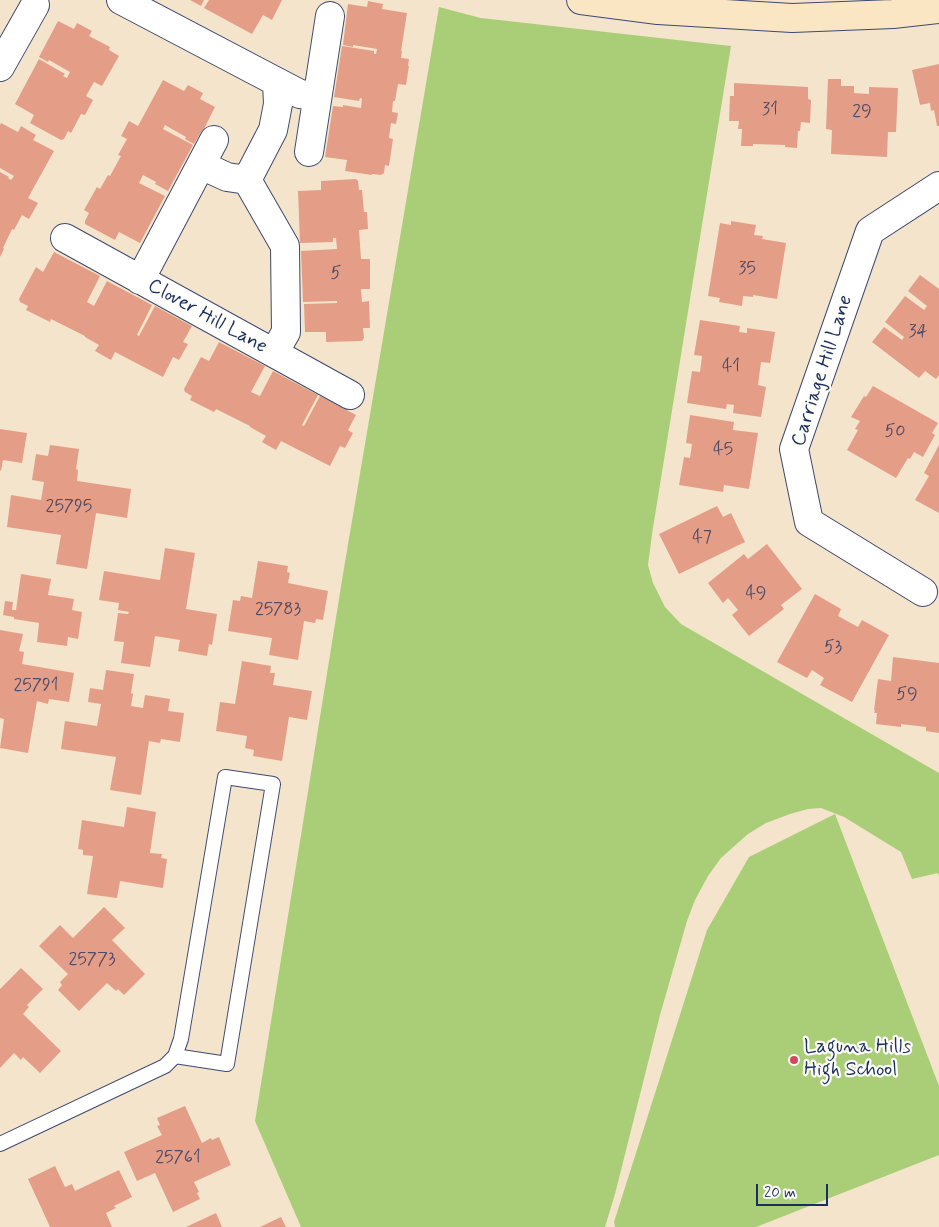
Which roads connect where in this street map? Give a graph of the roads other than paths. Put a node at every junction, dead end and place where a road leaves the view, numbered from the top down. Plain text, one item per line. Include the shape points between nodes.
1 (121, 0) edge
2 (581, 0) edge
3 (35, 4) dead end
4 (939, 8) edge
5 (330, 16) dead end
6 (8, 31) edge
7 (0, 67) edge
8 (276, 82) junction
9 (317, 96) junction
10 (214, 140) dead end
11 (309, 152) dead end
12 (201, 165) junction
13 (247, 180) junction
14 (939, 186) edge
15 (64, 238) dead end
16 (140, 280) junction
17 (274, 354) junction
18 (350, 395) dead end
19 (923, 592) dead end
20 (175, 1056) junction
21 (0, 1144) edge

1 - 8 street
2 - 4 street via 658,10 792,18 893,14
3 - 6 street
5 - 9 street
6 - 7 street
8 - 9 street via 300,94
8 - 13 street via 278,104 273,130
9 - 11 street
10 - 12 street, Clover Hill Lane
12 - 13 street via 227,177
12 - 16 street, Clover Hill Lane
13 - 17 street, Clover Hill Lane via 285,246 286,332
14 - 19 street, Carriage Hill Lane via 870,231 794,450 809,522
15 - 16 street, Clover Hill Lane
16 - 17 street, Clover Hill Lane
17 - 18 street, Clover Hill Lane
20 - 20 lane via 181,1039 225,777 273,784 227,1064
20 - 21 lane via 165,1066

